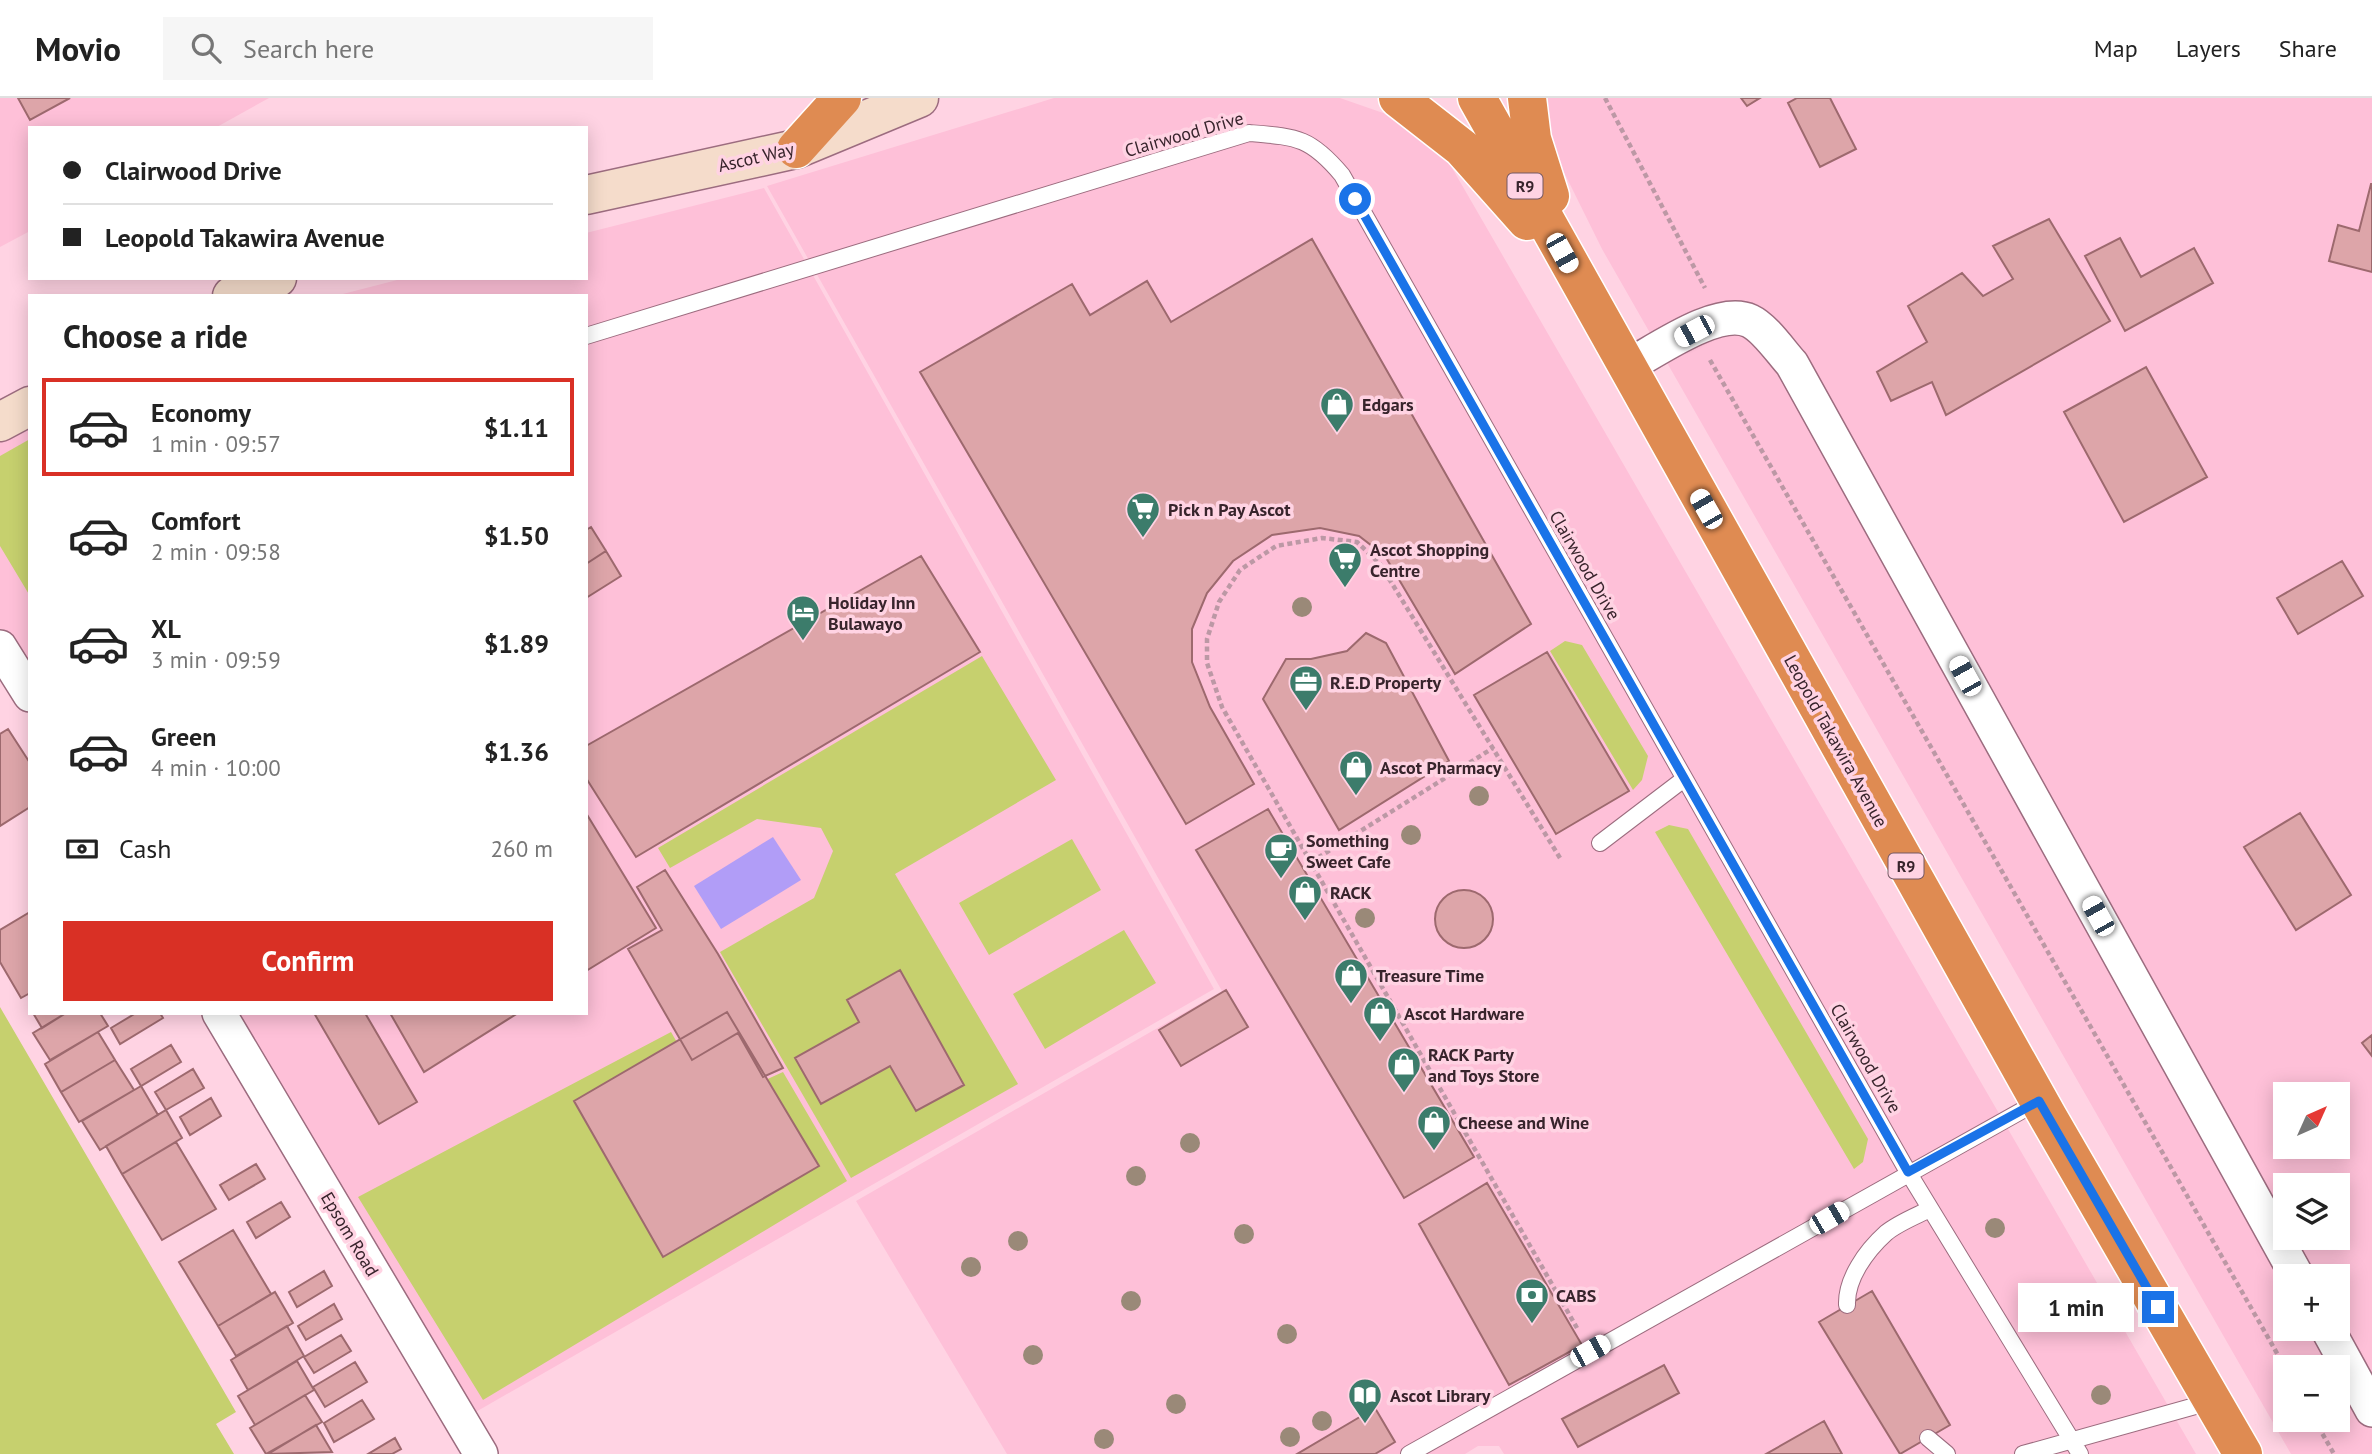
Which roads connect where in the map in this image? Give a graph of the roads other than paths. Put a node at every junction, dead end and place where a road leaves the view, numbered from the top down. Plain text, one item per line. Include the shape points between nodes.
1 (842, 98) edge
2 (919, 98) edge
3 (1398, 98) edge
4 (1477, 98) edge
5 (1527, 98) edge
6 (796, 149) junction
7 (588, 195) edge
8 (1574, 275) junction
9 (271, 280) edge
10 (237, 294) edge
11 (588, 335) edge
12 (1626, 367) junction
13 (28, 406) edge
14 (0, 422) edge
15 (2, 649) edge
16 (28, 692) edge
17 (1684, 779) junction
18 (1600, 843) dead end
19 (220, 1015) edge
20 (2039, 1101) junction
21 (1908, 1172) junction
22 (1930, 1209) junction
23 (2290, 1264) edge
24 (1847, 1305) dead end
25 (2333, 1341) edge
26 (2213, 1401) junction
27 (2372, 1410) edge
28 (1928, 1438) dead end
29 (2076, 1447) edge
30 (481, 1454) edge
31 (1409, 1454) edge
32 (1947, 1454) edge
33 (2023, 1454) edge
34 (2243, 1454) edge

1 - 6 highway
2 - 6 main road, Ascot Way
3 - 8 highway via 1462,148
4 - 8 highway, Leopold Takawira Avenue / R9
5 - 8 highway via 1532,139
6 - 7 main road, Ascot Way
8 - 12 highway, Leopold Takawira Avenue / R9
9 - 10 main road
11 - 17 lane, Clairwood Drive via 1249,133 1289,136 1321,149 1342,175
12 - 20 highway, Leopold Takawira Avenue / R9
12 - 23 street via 1732,316 1752,322 1792,364
13 - 14 main road
15 - 16 street
17 - 18 lane
17 - 21 lane, Clairwood Drive
19 - 30 street, Epsom Road
20 - 21 lane
20 - 26 highway, Leopold Takawira Avenue / R9
21 - 22 lane, Clairwood Drive
21 - 31 lane
22 - 24 lane via 1886,1233 1856,1270 1846,1289
22 - 29 lane, Clairwood Drive
25 - 27 street
26 - 29 lane
26 - 34 highway, Leopold Takawira Avenue / R9
28 - 32 lane
29 - 33 lane

